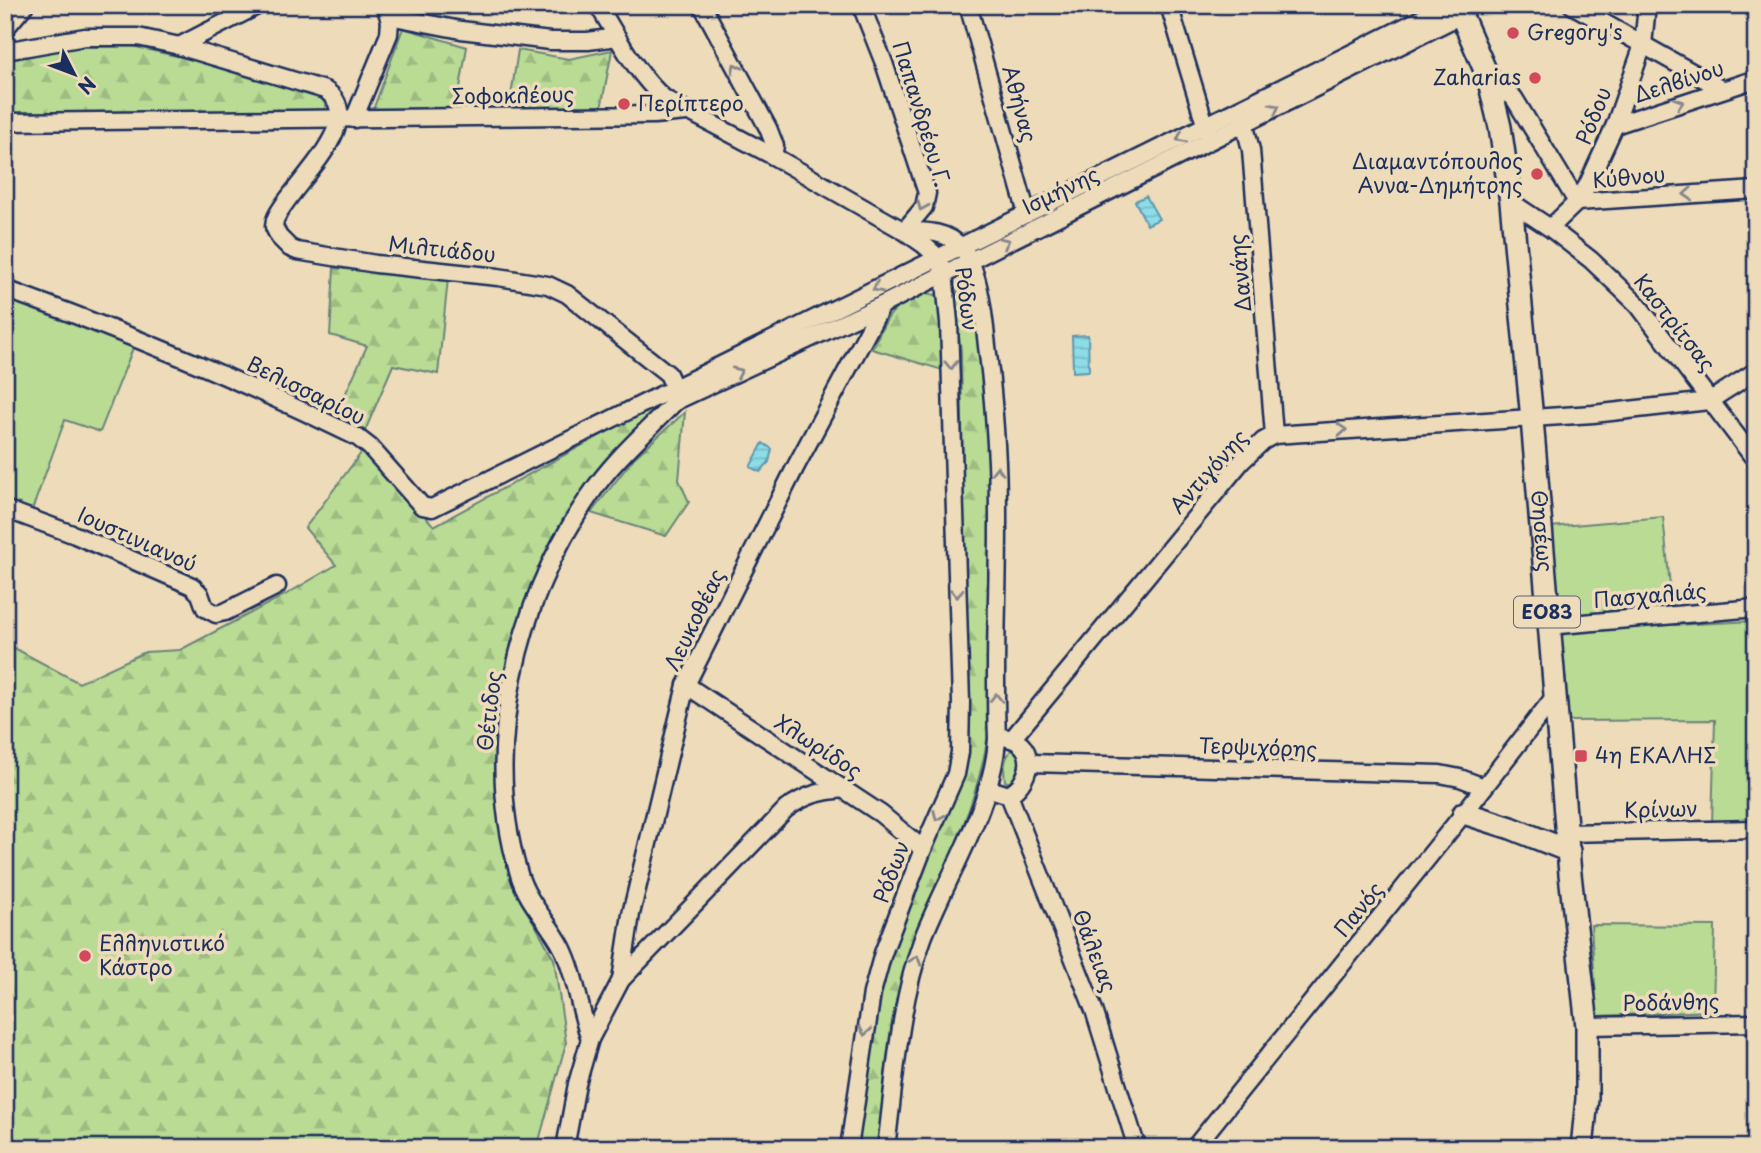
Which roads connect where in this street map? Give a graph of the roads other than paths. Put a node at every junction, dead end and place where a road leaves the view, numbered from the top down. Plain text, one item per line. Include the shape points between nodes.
1 (25, 5) edge
2 (260, 5) edge
3 (598, 5) edge
4 (702, 5) edge
5 (861, 5) edge
6 (968, 5) edge
7 (1169, 5) edge
8 (1572, 5) edge
9 (1647, 5) edge
10 (1456, 8) edge
11 (387, 11) edge
12 (5, 29) edge
13 (617, 37) junction
14 (1643, 45) junction
15 (179, 46) junction
16 (5, 51) edge
17 (1488, 77) junction
18 (1756, 79) edge
19 (1722, 89) junction
20 (687, 112) junction
21 (1243, 116) junction
22 (347, 118) junction
23 (5, 122) edge
24 (1615, 125) junction
25 (1208, 133) junction
26 (773, 156) junction
27 (1756, 190) edge
28 (1511, 202) junction
29 (1577, 202) junction
30 (1027, 214) junction
31 (1550, 228) junction
32 (904, 231) junction
33 (966, 253) junction
34 (942, 265) junction
35 (5, 289) edge
36 (882, 305) junction
37 (1756, 371) edge
38 (675, 394) junction
39 (1709, 401) junction
40 (1532, 419) junction
41 (1274, 435) junction
42 (1756, 461) edge
43 (5, 509) edge
44 (277, 586) dead end
45 (1756, 608) edge
46 (1548, 626) junction
47 (686, 685) junction
48 (1555, 696) junction
49 (1004, 738) junction
50 (1030, 763) junction
51 (1483, 787) junction
52 (986, 788) junction
53 (844, 789) junction
54 (1009, 795) junction
55 (1464, 813) junction
56 (1756, 829) edge
57 (1568, 842) junction
58 (923, 849) junction
59 (621, 980) junction
60 (1756, 1023) edge
61 (1587, 1026) junction
62 (590, 1039) junction
63 (565, 1148) edge
64 (849, 1148) edge
65 (886, 1148) edge
66 (1137, 1148) edge
67 (1194, 1148) edge
68 (1582, 1148) edge

1 - 12 street
2 - 15 street
3 - 13 street
26 -> 4 street via 775,146 768,128
5 -> 32 street, Παπανδρέου Γ. via 927,193 925,207
6 - 30 street, Αθήνας
7 - 25 street
8 - 14 street
9 - 14 street, Ρόδου
10 - 17 main road, Θησέως / ΕΟ83
10 - 21 street, Ισμήνης
11 - 13 street via 461,30 550,41
11 - 22 street, Μιλτιάδου via 388,38
13 - 20 street via 649,86
14 - 19 street
14 - 24 street, Ρόδου
15 - 16 street via 147,38 106,36
15 - 22 street via 325,90
17 - 28 main road, Θησέως / ΕΟ83
17 - 29 street, Κύθνου via 1514,97
18 - 19 street, Δελβίνου
24 -> 19 street, Δελβίνου
20 - 22 street, Σοφοκλέους
20 - 26 street
21 - 25 street, Ισμήνης
21 - 41 street, Δανάης via 1251,150
22 - 23 street, Σοφοκλέους
22 - 38 street, Μιλτιάδου via 275,220 275,232 290,248 376,264 548,285 652,360 668,374
24 - 29 street, Ρόδου
25 -> 30 street, Ισμήνης
33 -> 25 street, Ισμήνης
26 - 32 street
27 -> 29 street, Κύθνου
28 - 31 street, Καστρίτσας
28 - 40 main road, Θησέως / ΕΟ83
29 - 31 street, Ρόδου
30 - 33 street, Ισμήνης
31 - 39 street, Καστρίτσας via 1638,305
32 - 33 street, Ρόδων via 945,235
32 - 34 street, Ρόδων
33 - 34 street, Ισμήνης
49 -> 33 street, Ρόδων via 997,464 985,330
34 - 36 street, Ισμήνης
34 -> 38 street, Ισμήνης
34 -> 58 street, Ρόδων via 949,322 960,752 956,774
35 - 38 street, Βελισσαρίου via 155,345 358,437 427,508
38 -> 36 street, Ισμήνης
36 - 47 street, Λευκοθέας
37 - 39 street
38 - 62 street, Θέτιδος via 662,415 629,446 591,493 559,544 527,622 507,723 505,796 512,849 524,888 568,960
39 - 40 street, Αντιγόνης
39 - 42 street, Καστρίτσας
41 -> 40 street, Αντιγόνης
40 - 46 main road, Θησέως / ΕΟ83
41 - 49 street, Αντιγόνης via 1241,462
43 - 44 street, Ιουστινιανού via 192,586 205,608 216,614
45 - 46 street, Πασχαλιάς
46 - 48 main road, Θησέως / ΕΟ83
47 - 53 street, Χλωρίδος
47 - 59 street, Λευκοθέας via 631,914
48 - 51 street, Πανός
48 - 57 main road, Θησέως / ΕΟ83
49 - 50 street via 1025,749
49 - 52 street, Ρόδων
50 - 51 street, Τερψιχόρης via 1440,774
50 - 54 street via 1026,778
51 - 55 street, Πανός
52 - 54 street
65 -> 52 street, Ρόδων via 909,983 923,938
53 - 58 street, Χλωρίδος
53 - 59 street via 806,796 786,808
54 - 66 street, Θάλειας via 1094,1010
55 - 57 main road
55 - 67 street, Πανός
56 - 57 street, Κρίνων
57 - 61 main road, Θησέως / ΕΟ83
58 -> 64 street, Ρόδων via 872,993
59 - 62 street
60 - 61 street, Ροδάνθης
61 - 68 main road, Θησέως / ΕΟ83
62 - 63 street

